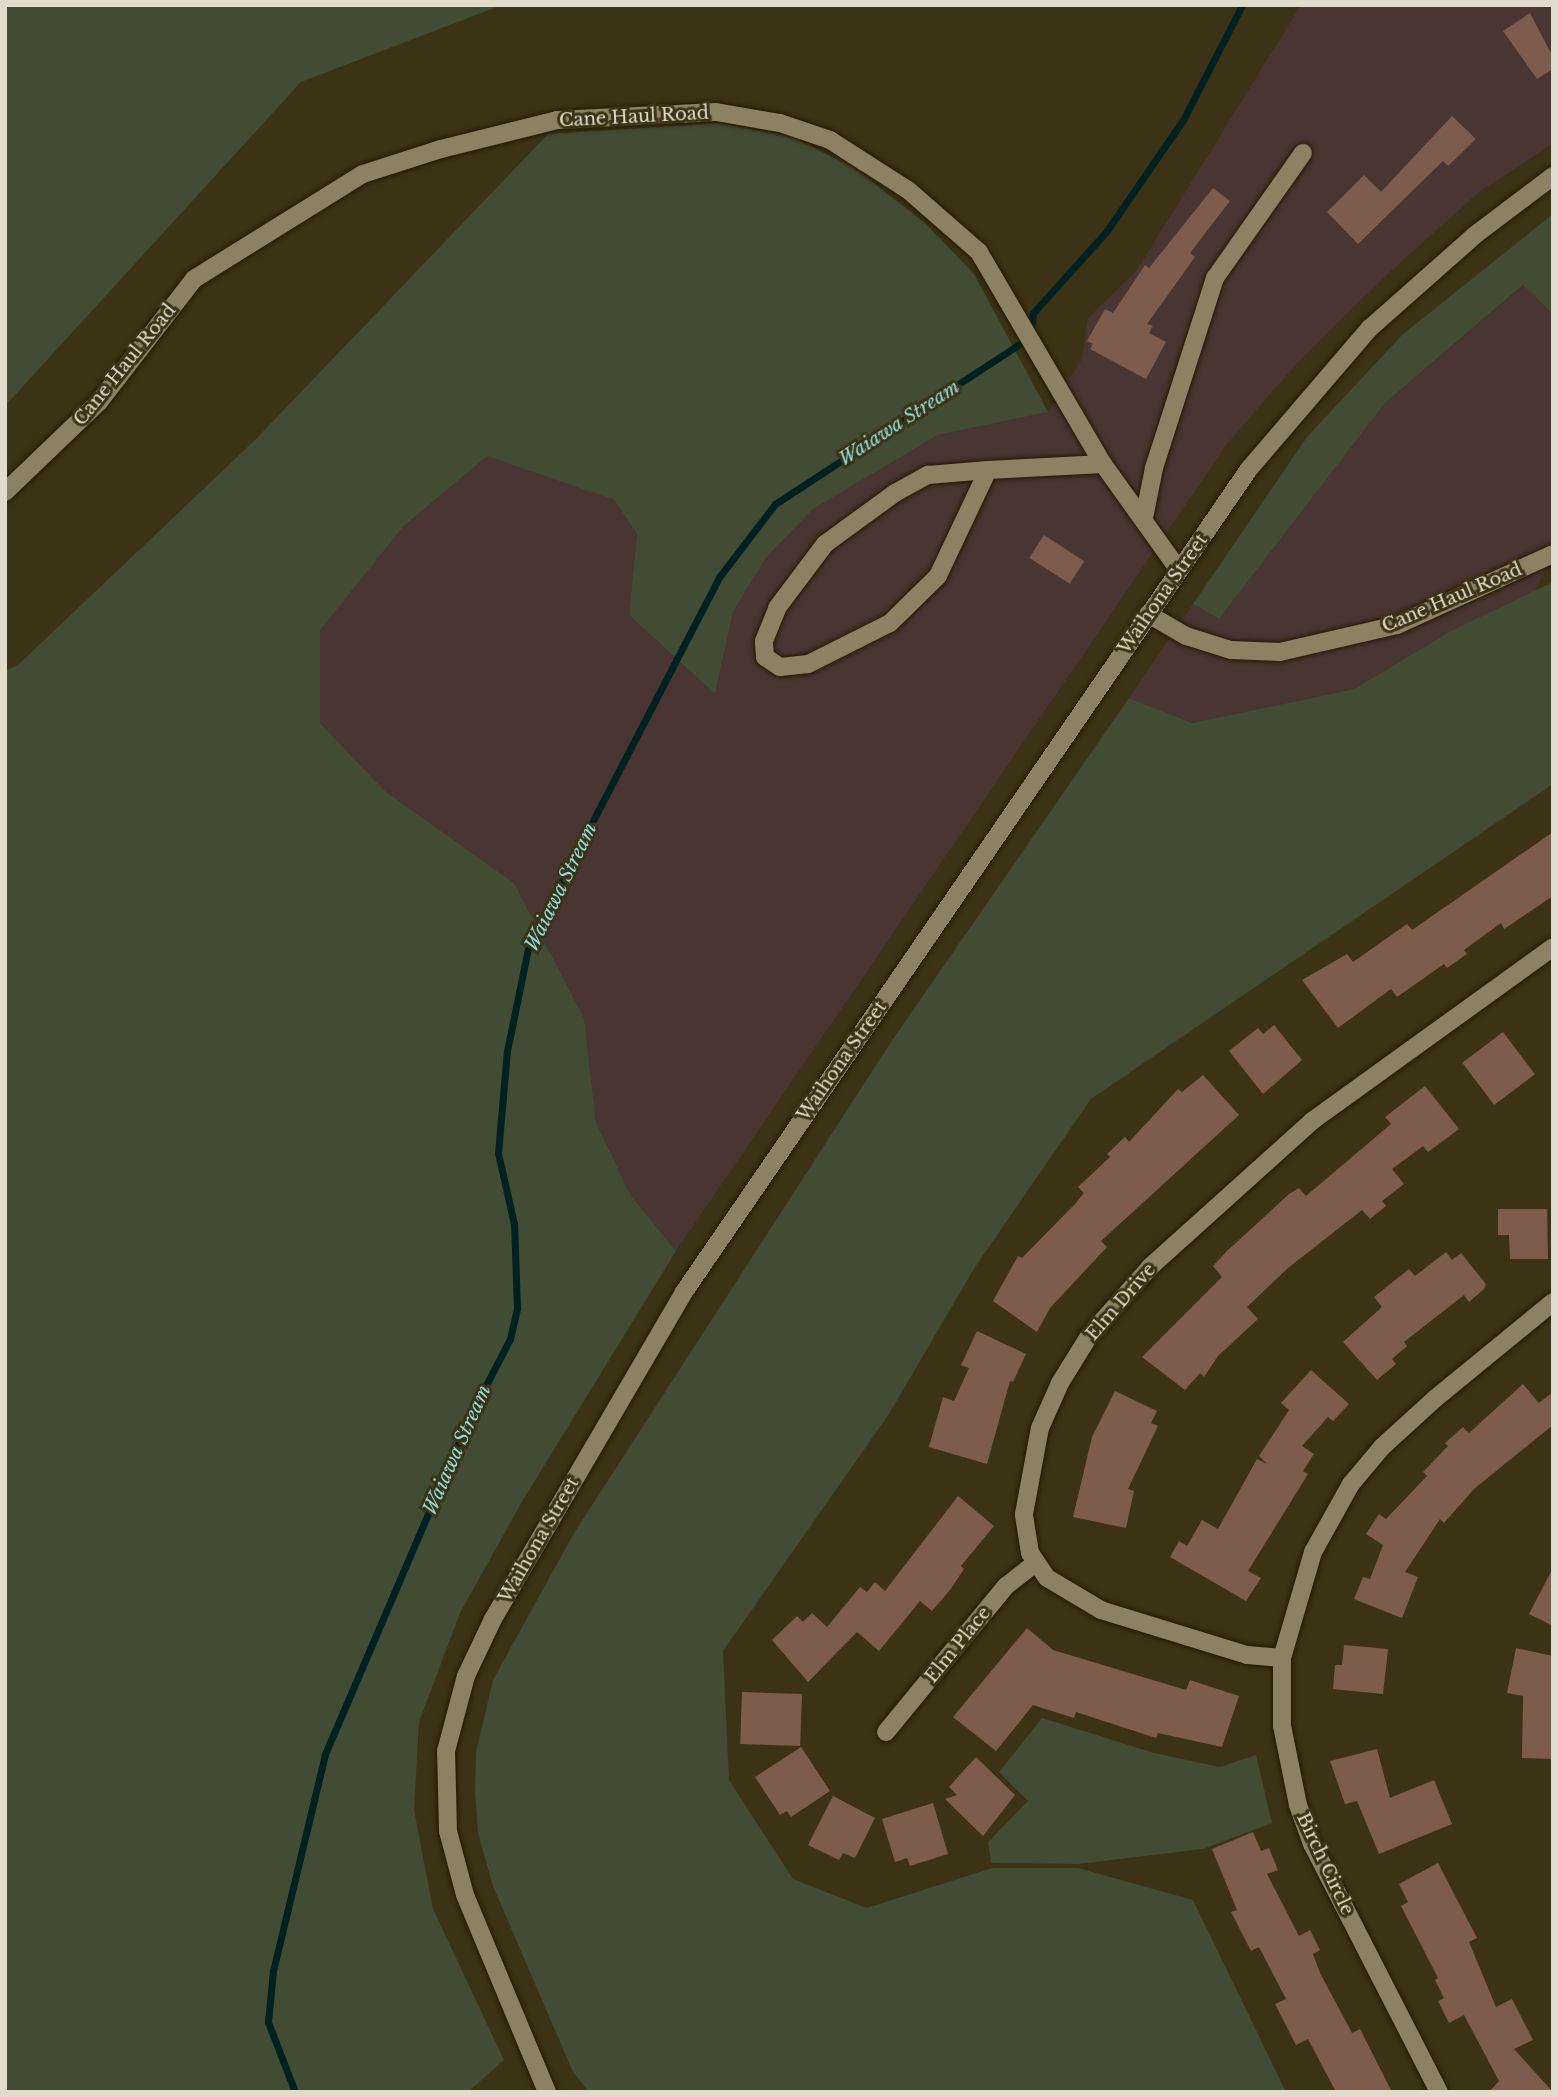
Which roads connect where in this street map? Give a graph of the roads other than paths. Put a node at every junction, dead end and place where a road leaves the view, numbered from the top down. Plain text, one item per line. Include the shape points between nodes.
1 (1303, 153) dead end
2 (1553, 176) edge
3 (1103, 464) junction
4 (988, 470) junction
5 (5, 492) edge
6 (1144, 518) junction
7 (1553, 554) edge
8 (1179, 570) junction
9 (1148, 614) junction
10 (1553, 947) edge
11 (1553, 1302) edge
12 (1035, 1563) junction
13 (1282, 1658) junction
14 (886, 1732) dead end
15 (539, 2087) edge
16 (1439, 2092) edge

1 - 6 street via 1215,278 1154,468
2 - 8 street, Waihona Street via 1475,235 1370,328 1257,459
3 - 4 street
3 - 5 street, Cane Haul Road via 979,253 908,190 830,140 780,123 716,112 556,120 363,174 194,279 99,402
3 - 6 street, Cane Haul Road
4 - 4 street via 928,475 825,544 777,608 764,642 765,657 780,667 808,664 890,623 938,576
6 - 8 street, Cane Haul Road
7 - 9 street, Cane Haul Road via 1397,625 1280,652 1231,650 1186,636
8 - 9 street, Waihona Street
9 - 15 street, Waihona Street via 684,1292 493,1619 467,1676 446,1751 449,1831 466,1895 525,2033
10 - 12 street, Elm Drive via 1302,1130 1243,1180 1106,1313 1060,1383 1040,1428 1024,1514
11 - 13 street, Birch Circle via 1437,1397 1382,1447 1351,1484 1313,1552
12 - 13 street via 1060,1589 1090,1606 1247,1655
12 - 14 street, Elm Place via 1006,1586
13 - 16 street, Birch Circle via 1282,1726 1298,1805 1312,1844

